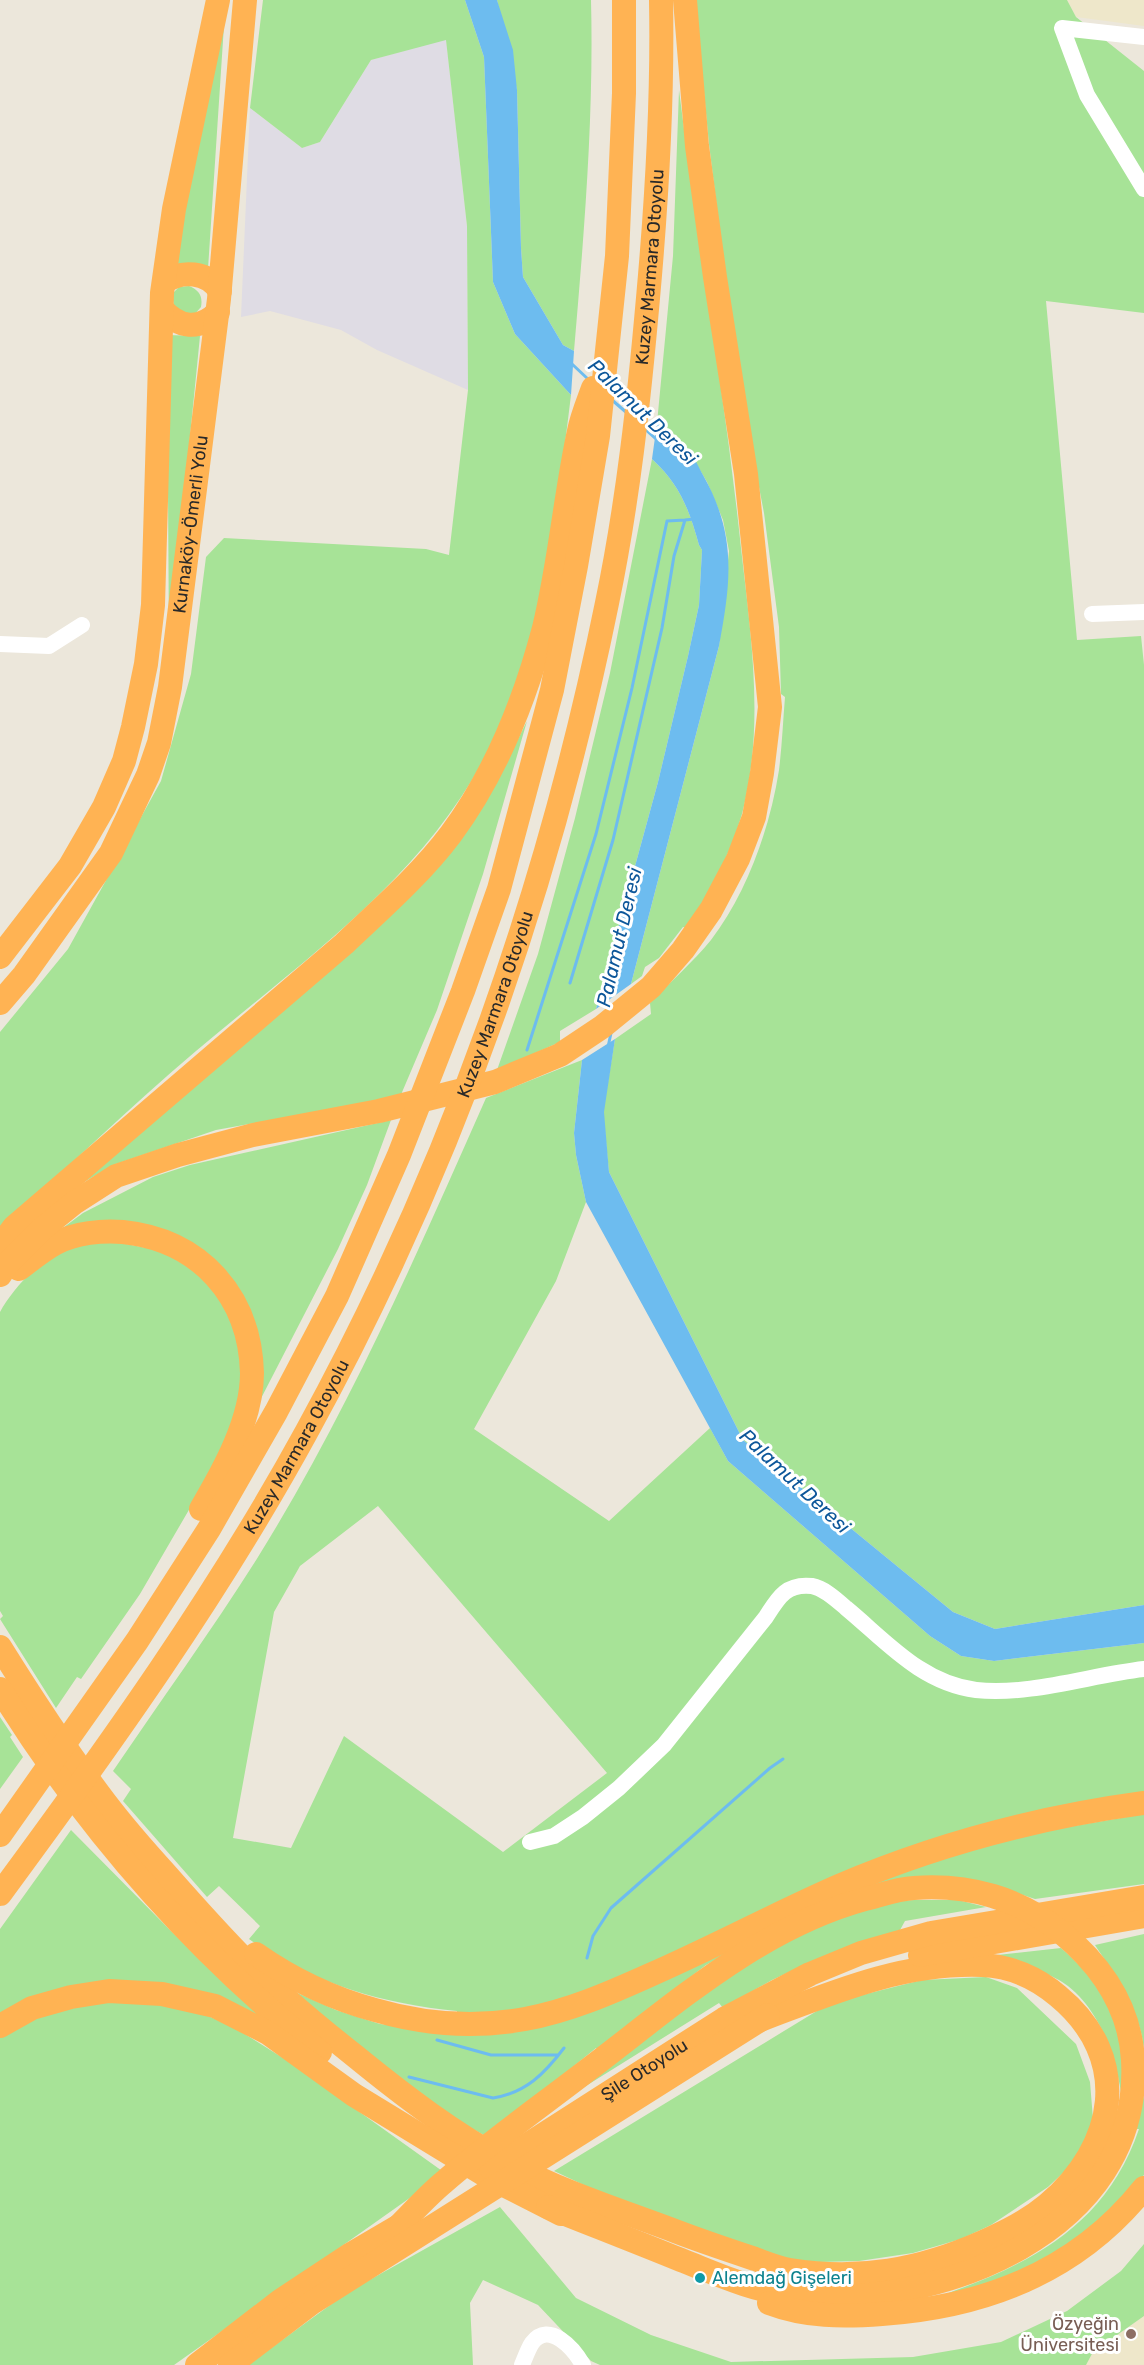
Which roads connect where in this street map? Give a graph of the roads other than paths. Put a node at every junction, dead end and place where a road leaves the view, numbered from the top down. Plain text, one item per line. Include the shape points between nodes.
1 (218, 0) edge
2 (245, 0) edge
3 (624, 0) edge
4 (661, 0) edge
5 (685, 0) edge
6 (1144, 37) edge
7 (1144, 189) edge
8 (164, 282) junction
9 (219, 301) junction
10 (162, 309) junction
11 (588, 433) junction
12 (1144, 612) edge
13 (1092, 614) dead end
14 (82, 625) dead end
15 (0, 644) edge
16 (0, 957) edge
17 (0, 1003) edge
18 (0, 1246) edge
19 (0, 1275) edge
20 (0, 1292) edge
21 (137, 1641) junction
22 (0, 1647) edge
23 (1144, 1669) edge
24 (0, 1689) edge
25 (35, 1724) junction
26 (1144, 1803) edge
27 (99, 1813) junction
28 (0, 1835) edge
29 (530, 1842) dead end
30 (0, 1894) edge
31 (1144, 1897) edge
32 (1144, 1916) edge
33 (205, 1918) junction
34 (755, 2022) junction
35 (0, 2026) edge
36 (436, 2146) junction
37 (1144, 2188) edge
38 (554, 2198) junction
39 (396, 2229) junction
40 (197, 2365) edge
41 (230, 2365) edge
42 (522, 2365) edge
43 (584, 2365) edge

1 - 8 highway, Kurnaköy-Ömerli Yolu via 174,209
2 - 9 highway, Kurnaköy-Ömerli Yolu
3 - 11 highway, Kuzey Marmara Otoyolu via 617,256 607,346
4 - 30 highway, Kuzey Marmara Otoyolu via 658,189 640,390 608,602 570,765 526,922 478,1062 371,1307 306,1433 184,1634
5 - 19 highway via 698,146 746,474 770,707 754,817 738,859 711,910 651,987 602,1028 560,1055 495,1082 379,1111 253,1135 116,1176 42,1229
6 - 7 street via 1062,28 1087,95
8 - 9 highway via 177,276 199,275 216,284
8 - 10 highway, Kurnaköy-Ömerli Yolu
9 - 10 highway via 207,322 190,325 168,317
9 - 17 highway, Kurnaköy-Ömerli Yolu via 170,687 159,743 135,806 111,853
10 - 16 highway, Kurnaköy-Ömerli Yolu via 153,605 133,727 104,807 70,866
11 - 18 highway via 563,529 544,627 523,696 486,781 451,834 396,895 344,944 14,1227
11 - 21 highway, Kuzey Marmara Otoyolu via 576,566 552,690 499,889 430,1080 337,1296 209,1529
12 - 13 street
14 - 15 street via 49,646
20 - 21 highway via 19,1269 58,1242 95,1232 117,1231 160,1238 196,1258 226,1288 238,1309 249,1342 250,1396 237,1437 177,1550
21 - 28 highway, Kuzey Marmara Otoyolu
22 - 25 highway
23 - 29 street via 1006,1690 975,1689 918,1669 831,1596 814,1586 799,1586 780,1594 692,1712 627,1781 554,1836
24 - 25 highway
25 - 27 highway
26 - 33 highway via 1072,1816 912,1857 801,1903 596,1999 525,2019 443,2023 395,2016 339,1999 283,1972
27 - 33 highway
27 - 36 highway via 139,1880 273,2014
31 - 39 highway, Şile Otoyolu via 920,1935 810,1974 724,2019
32 - 34 highway, Şile Otoyolu via 890,1962 820,1988
33 - 38 highway via 257,1972 317,2025 418,2105
34 - 38 highway via 856,1984 914,1969 987,1965 1026,1974 1076,2011 1094,2036 1107,2079 1102,2131 1074,2179 1046,2206 1006,2232 947,2258 891,2272 786,2270
34 - 41 highway, Şile Otoyolu via 313,2302
35 - 36 highway via 32,2008 109,1991 162,1994 215,2006 268,2033 354,2095
36 - 38 highway via 490,2178
37 - 38 highway via 1101,2233 1038,2276 969,2302 931,2310 861,2316 785,2309 627,2251
38 - 39 highway via 751,2287 791,2295 828,2296 922,2288 1024,2248 1055,2225 1100,2179 1119,2147 1130,2109 1132,2048 1118,2002 1095,1962 1034,1912 990,1894 951,1888 915,1888 847,1904 779,1932 708,1978 442,2184
39 - 40 highway, Şile Otoyolu via 280,2301
42 - 43 street via 538,2337 553,2334

